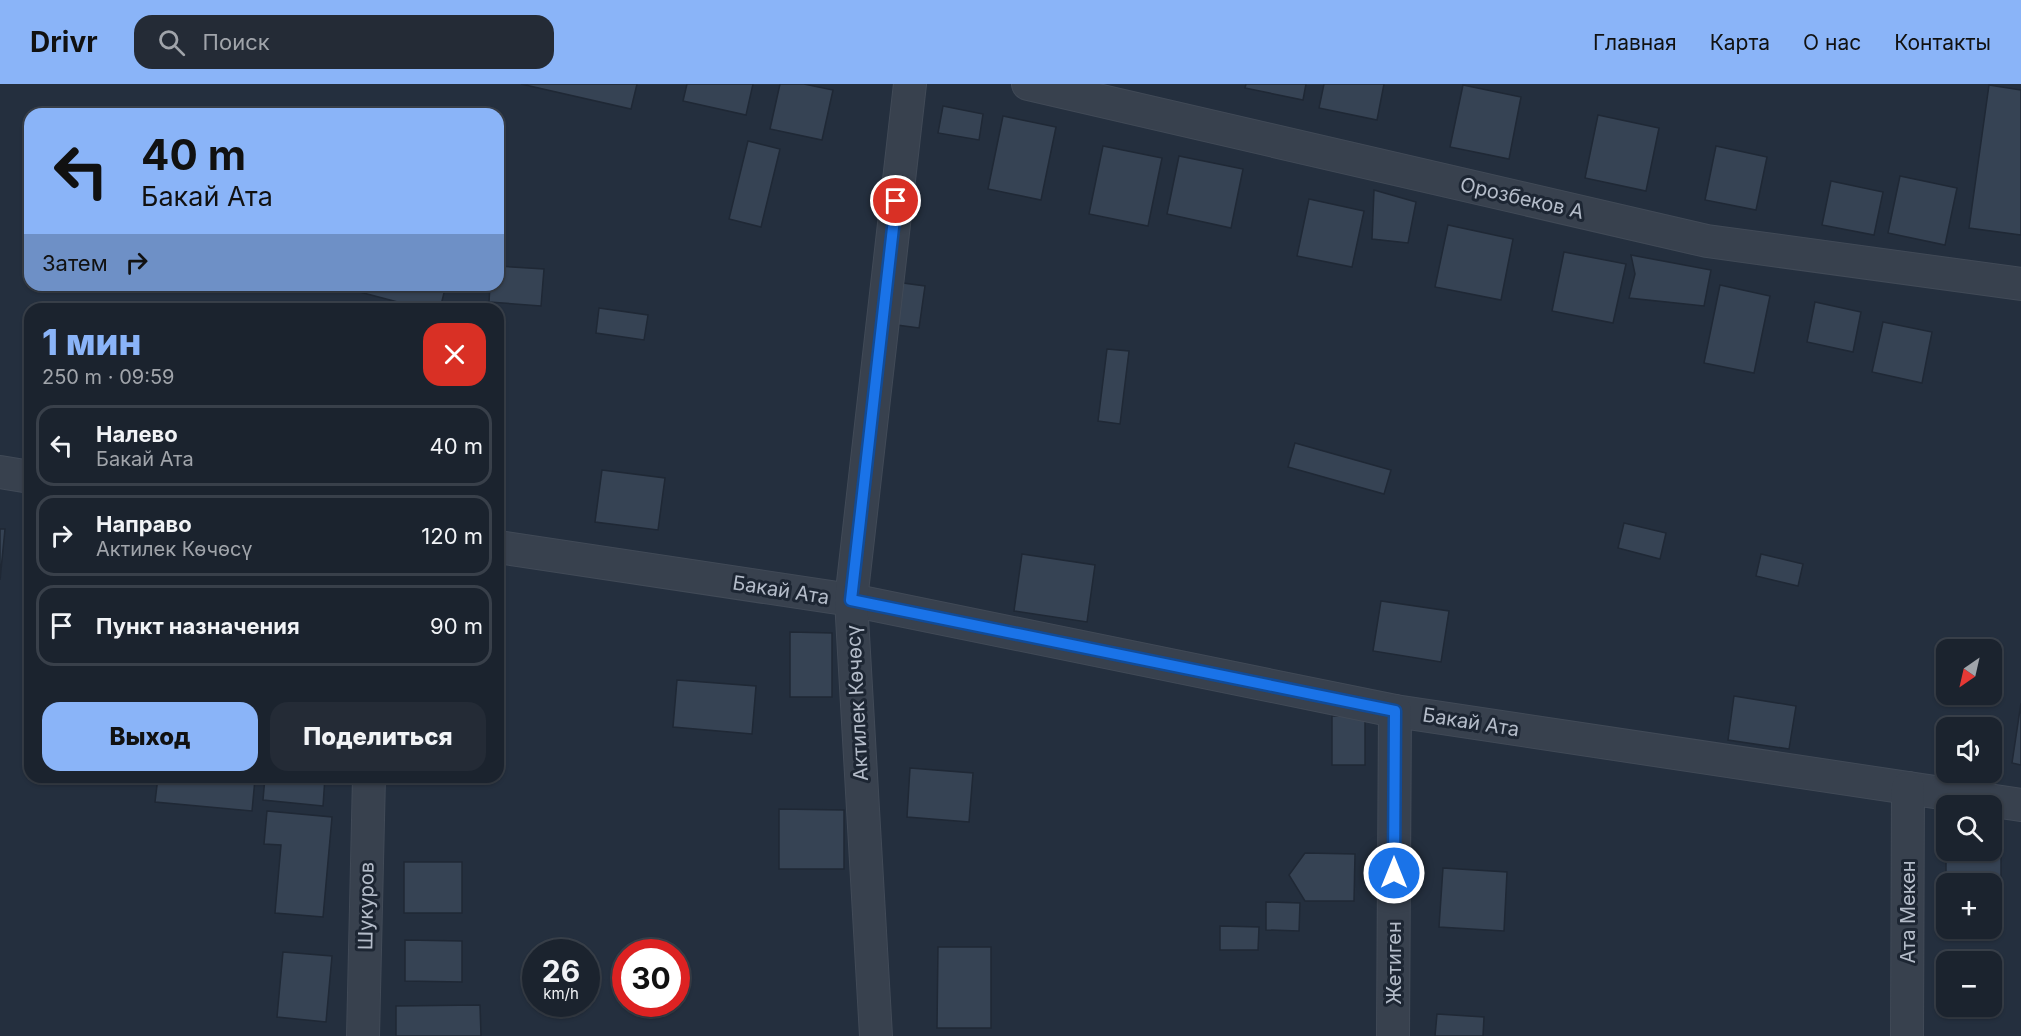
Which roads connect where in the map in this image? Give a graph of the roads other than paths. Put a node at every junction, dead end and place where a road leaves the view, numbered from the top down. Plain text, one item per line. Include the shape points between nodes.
1 (909, 84) edge
2 (1028, 84) edge
3 (2021, 284) edge
4 (0, 472) edge
5 (24, 476) edge
6 (504, 548) edge
7 (851, 600) junction
8 (1395, 711) junction
9 (369, 783) edge
10 (1908, 788) junction
11 (2021, 805) edge
12 (363, 1036) edge
13 (876, 1036) edge
14 (1393, 1036) edge
15 (1907, 1036) edge

1 - 7 street, Актилек Көчөсү
2 - 3 street, Орозбеков А via 1707,241
4 - 5 street
6 - 7 street, Бакай Ата
7 - 8 street, Бакай Ата
7 - 13 street, Актилек Көчөсү
8 - 10 street, Бакай Ата
8 - 14 street, Жетиген
9 - 12 street, Шукуров
10 - 11 street, Бакай Ата
10 - 15 street, Ата Мекен

